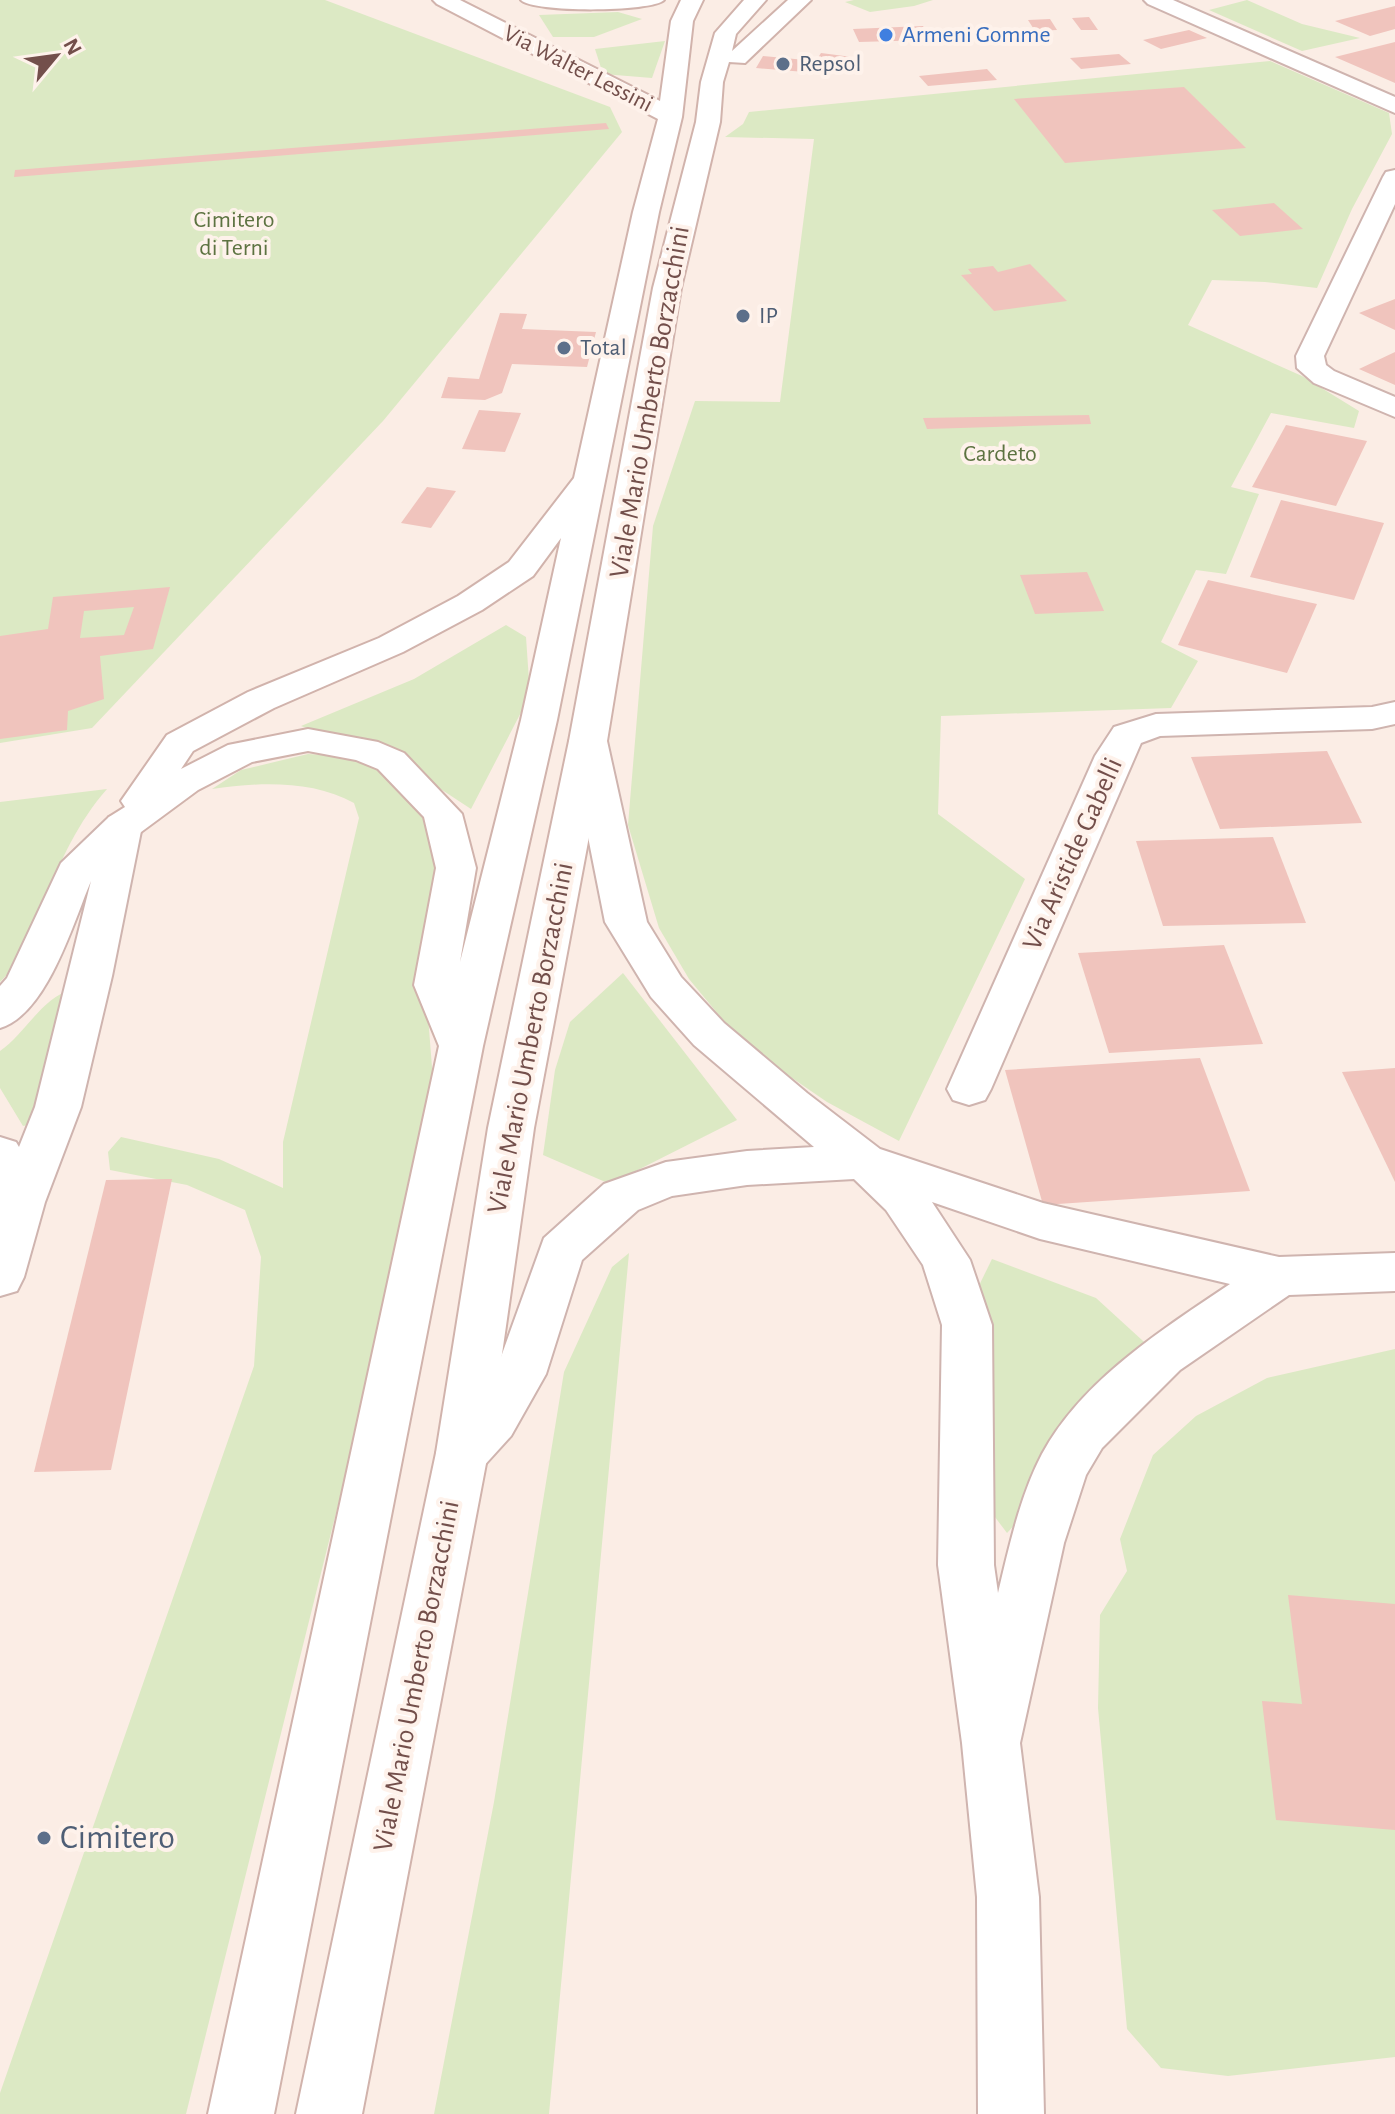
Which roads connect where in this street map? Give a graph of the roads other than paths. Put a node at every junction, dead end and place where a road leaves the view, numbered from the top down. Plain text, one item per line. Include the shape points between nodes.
1 (444, 0) edge
2 (532, 0) edge
3 (653, 0) edge
4 (692, 0) edge
5 (755, 0) edge
6 (800, 0) edge
7 (1155, 0) edge
8 (712, 82) junction
9 (1395, 106) edge
10 (670, 117) junction
11 (1395, 177) edge
12 (1395, 408) edge
13 (593, 473) junction
14 (1395, 713) edge
15 (588, 741) junction
16 (123, 826) junction
17 (0, 1013) edge
18 (461, 1046) junction
19 (969, 1089) dead end
20 (0, 1154) edge
21 (864, 1161) junction
22 (21, 1202) junction
23 (1395, 1272) edge
24 (1279, 1276) junction
25 (0, 1277) edge
26 (462, 1453) junction
27 (991, 1743) junction
28 (241, 2114) edge
29 (329, 2114) edge
30 (1011, 2114) edge

1 - 10 main road, Via Walter Lessini
2 - 3 main road, Via Walter Lessini
4 - 10 main road, Viale Mario Umberto Borzacchini via 682,21
5 - 8 main road via 726,33
6 - 8 main road
7 - 9 main road
8 - 15 main road, Viale Mario Umberto Borzacchini via 708,122 667,288
10 - 13 main road, Viale Mario Umberto Borzacchini
11 - 12 main road via 1310,356 1312,368 1324,377
13 - 16 main road via 521,569 391,645 261,700 180,743
13 - 18 main road, Viale Mario Umberto Borzacchini
14 - 19 main road, Via Aristide Gabelli via 1156,725 1127,735
15 - 21 main road via 626,922 666,987 709,1034
15 - 26 main road, Viale Mario Umberto Borzacchini via 511,1128
16 - 17 main road via 75,872 25,985
16 - 18 main road via 185,782 241,753 308,740 365,750 391,761 443,814 456,868 435,985
16 - 22 main road via 58,1107
18 - 28 main road, Viale Mario Umberto Borzacchini
20 - 22 main road
21 - 24 main road via 1040,1221
21 - 26 main road via 666,1179 621,1197 561,1251 521,1374 493,1421
21 - 27 main road via 903,1197 946,1260 967,1325 966,1565
22 - 25 main road
23 - 24 main road
24 - 27 main road via 1162,1356 1076,1445 1062,1468 1037,1543
26 - 29 main road, Viale Mario Umberto Borzacchini
27 - 30 main road via 1008,1897

